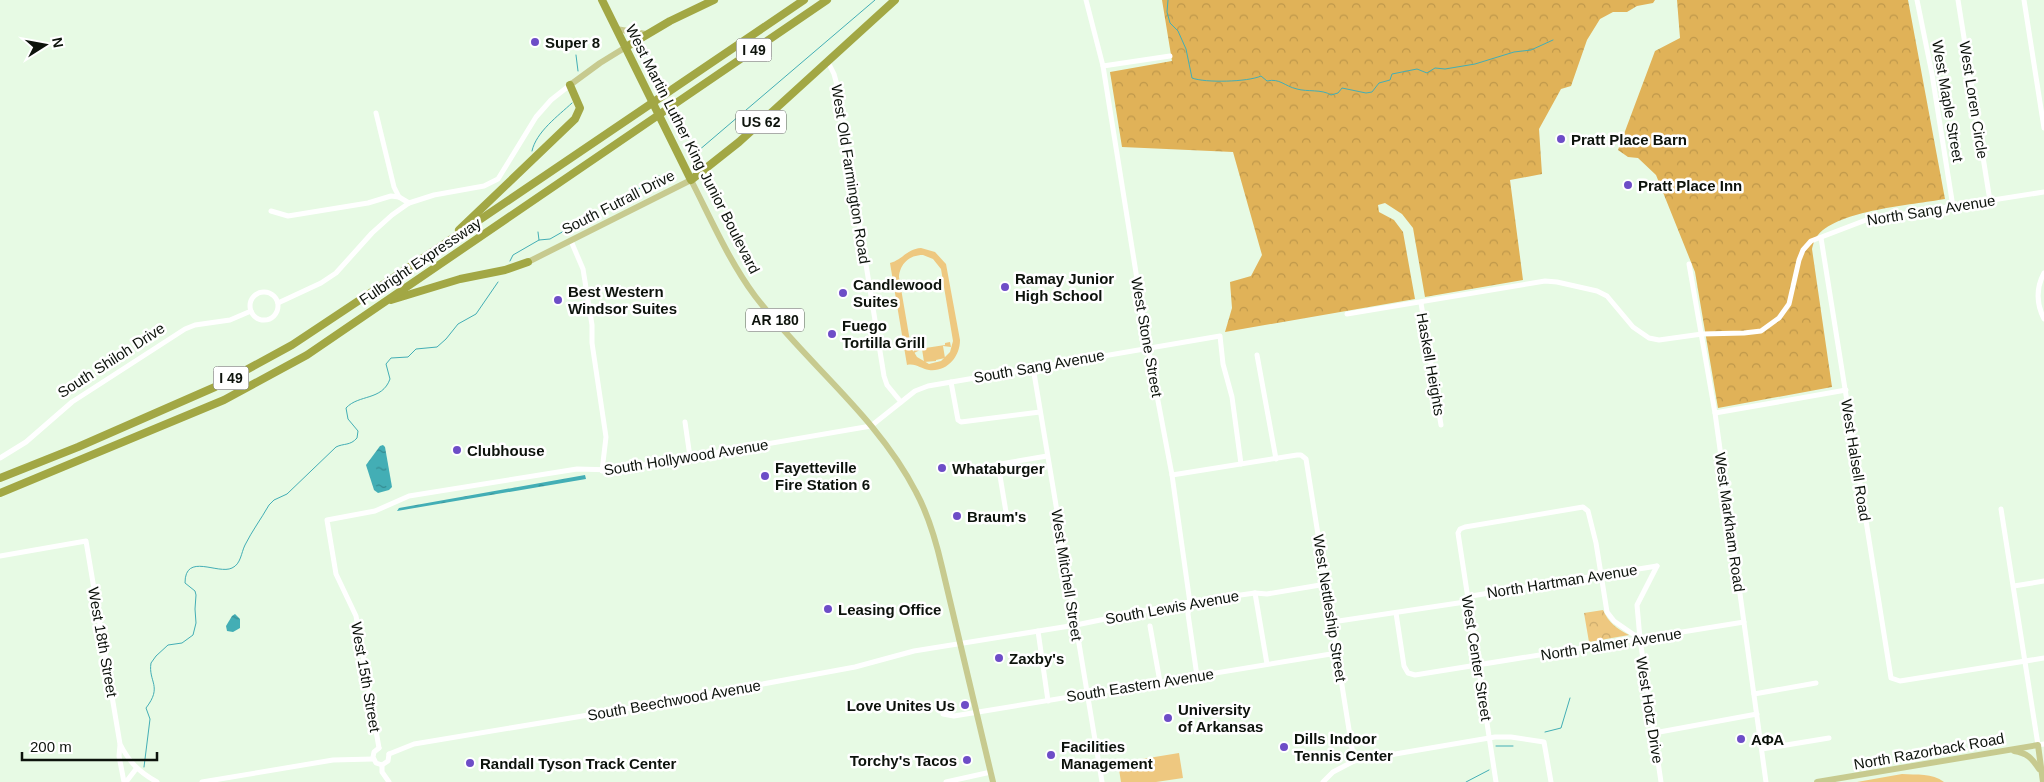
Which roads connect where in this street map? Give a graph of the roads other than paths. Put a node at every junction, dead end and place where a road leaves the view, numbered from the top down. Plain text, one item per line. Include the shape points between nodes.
1 (602, 0) edge
2 (714, 0) edge
3 (804, 0) edge
4 (827, 0) edge
5 (895, 0) edge
6 (1086, 0) edge
7 (1917, 0) edge
8 (1958, 0) edge
9 (2024, 0) edge
10 (616, 28) junction
11 (646, 34) junction
12 (626, 47) junction
13 (1170, 56) dead end
14 (827, 60) junction
15 (1103, 66) junction
16 (570, 85) junction
17 (376, 113) dead end
18 (2044, 128) edge
19 (691, 180) junction
20 (2044, 192) edge
21 (399, 197) junction
22 (1990, 200) junction
23 (409, 203) junction
24 (1953, 207) junction
25 (271, 211) dead end
26 (1821, 238) junction
27 (571, 241) junction
28 (444, 244) junction
29 (528, 262) joint
30 (1689, 264) dead end
31 (2044, 273) edge
32 (278, 302) junction
33 (382, 303) junction
34 (1421, 303) junction
35 (251, 311) junction
36 (1347, 314) dead end
37 (2044, 319) edge
38 (1702, 334) junction
39 (1148, 348) junction
40 (1257, 355) dead end
41 (1033, 368) junction
42 (951, 382) junction
43 (1846, 390) junction
44 (901, 402) junction
45 (1040, 412) junction
46 (1715, 413) junction
47 (685, 422) dead end
48 (1441, 425) dead end
49 (871, 426) junction
50 (1047, 456) junction
51 (690, 457) junction
52 (0, 458) edge
53 (1276, 459) junction
54 (998, 464) junction
55 (1241, 464) junction
56 (971, 469) dead end
57 (602, 471) junction
58 (1172, 475) junction
59 (0, 478) edge
60 (0, 493) edge
61 (1583, 508) joint
62 (2001, 509) dead end
63 (326, 520) joint
64 (1008, 524) dead end
65 (0, 556) edge
66 (1601, 576) junction
67 (2044, 582) edge
68 (1326, 584) junction
69 (2014, 586) junction
70 (1255, 593) junction
71 (1468, 599) junction
72 (1190, 603) junction
73 (1396, 612) junction
74 (1332, 622) junction
75 (1744, 622) junction
76 (1076, 625) junction
77 (1150, 626) dead end
78 (1038, 631) junction
79 (1640, 638) junction
80 (960, 644) junction
81 (1336, 653) junction
82 (2044, 658) edge
83 (2025, 661) junction
84 (1267, 664) junction
85 (1477, 665) junction
86 (1197, 676) junction
87 (1160, 682) junction
88 (1816, 683) dead end
89 (1087, 694) junction
90 (1754, 694) junction
91 (1048, 701) junction
92 (976, 712) junction
93 (943, 714) dead end
94 (1757, 714) junction
95 (1654, 733) junction
96 (1829, 738) dead end
97 (1489, 739) junction
98 (120, 744) junction
99 (2041, 744) edge
100 (379, 748) junction
101 (1762, 749) junction
102 (2005, 750) junction
103 (389, 754) junction
104 (373, 758) junction
105 (1354, 761) junction
106 (131, 763) junction
107 (382, 765) junction
108 (136, 769) junction
109 (121, 770) junction
110 (991, 772) junction
111 (2041, 772) junction
112 (125, 782) edge
113 (157, 782) edge
114 (202, 782) edge
115 (388, 782) edge
116 (946, 782) edge
117 (993, 782) edge
118 (1102, 782) edge
119 (1323, 782) edge
120 (1496, 782) edge
121 (1551, 782) edge
122 (1661, 782) edge
123 (1766, 782) edge
124 (1817, 782) edge
125 (2043, 782) edge

1 - 10 highway, West Martin Luther King Junior Boulevard
2 - 11 highway
3 - 28 highway, Fulbright Expressway / I 49
4 - 33 highway, Fulbright Expressway / I 49
5 - 14 highway, South Futrall Drive / US 62
6 - 15 street, West Stone Street
7 - 24 street, West Maple Street
8 - 22 street, West Loren Circle
9 - 18 street
10 - 11 main road
10 - 12 highway, West Martin Luther King Junior Boulevard
11 - 12 highway
12 - 16 main road
12 - 19 highway, West Martin Luther King Junior Boulevard
13 - 15 street
14 - 19 highway, South Futrall Drive / US 62 via 739,142
14 - 44 street, West Old Farmington Road via 836,85 884,376
15 - 39 street, West Stone Street
16 - 23 street via 537,116 498,179 484,186 434,194
16 - 28 highway via 579,104 575,119
17 - 21 street
19 - 27 main road, South Futrall Drive
19 - 49 main road, West Martin Luther King Junior Boulevard / AR 180 via 729,255 755,296
20 - 22 street, North Sang Avenue
21 - 23 street
21 - 25 street via 288,216
22 - 24 street, North Sang Avenue
23 - 32 street via 372,233 336,273
24 - 26 street, North Sang Avenue via 1866,220
26 - 38 street, North Sang Avenue via 1804,250 1789,304 1780,318 1761,330
26 - 43 street, West Halsell Road
27 - 29 main road, South Futrall Drive
27 - 57 street via 582,269 592,325 606,437
28 - 59 highway, Fulbright Expressway / I 49 via 292,345 215,387
29 - 33 highway
30 - 38 street, West Markham Road
31 - 37 street via 2038,283 2037,294
32 - 35 street via 277,313 270,319 261,320
32 - 35 street via 274,295 261,292 250,301
33 - 60 highway, Fulbright Expressway / I 49 via 307,355 224,400
34 - 36 street
34 - 38 street, North Sang Avenue via 1545,281 1557,282 1607,296 1633,327 1649,338 1659,340
34 - 48 street, Haskell Heights
35 - 52 street, South Shiloh Drive via 230,320 185,328 72,402 26,442
38 - 46 street, West Markham Road
39 - 41 street, South Sang Avenue
39 - 55 street, South Sang Avenue via 1220,336
39 - 58 street, West Stone Street
40 - 53 street
41 - 42 street, South Sang Avenue
41 - 45 street, West Mitchell Street
42 - 44 street, South Sang Avenue via 922,387
42 - 45 street via 961,422
43 - 46 street
43 - 83 street, West Halsell Road via 1889,675 1900,681
44 - 49 street, South Sang Avenue
45 - 50 street, West Mitchell Street
46 - 75 street, West Markham Road
47 - 51 street
49 - 51 street, South Hollywood Avenue
49 - 80 main road, West Martin Luther King Junior Boulevard / AR 180 via 908,478 927,515
50 - 54 street
50 - 76 street, West Mitchell Street
51 - 57 street, South Hollywood Avenue
53 - 55 street
53 - 68 street, West Nettleship Street via 1297,455 1304,457 1307,463
54 - 56 street
54 - 64 street
55 - 58 street
57 - 63 street, South Hollywood Avenue via 570,469 409,496 375,511
58 - 72 street, West Stone Street
61 - 66 street, West Hotz Drive via 1588,511
61 - 71 street, West Center Street via 1460,529
62 - 69 street
63 - 100 street, West 15th Street via 336,574 356,616
65 - 98 street, West 18th Street via 86,541
66 - 71 street, North Hartman Avenue
66 - 79 street, West Hotz Drive via 1609,615
66 - 79 street, North Hartman Avenue via 1657,566 1637,605
67 - 69 street
68 - 70 street, South Lewis Avenue via 1267,594
68 - 74 street, West Nettleship Street
69 - 83 street
70 - 72 street, South Lewis Avenue
70 - 84 street
71 - 73 street, North Hartman Avenue
71 - 85 street, West Center Street
72 - 76 street, South Lewis Avenue
72 - 86 street, West Stone Street via 1188,614
73 - 74 street, North Hartman Avenue
73 - 85 street, North Palmer Avenue via 1404,666 1408,673 1416,675
74 - 81 street, West Nettleship Street
75 - 79 street, North Palmer Avenue
75 - 90 street, West Markham Road
76 - 78 street, South Lewis Avenue
76 - 89 street, West Mitchell Street
77 - 87 street
78 - 80 street, South Lewis Avenue
78 - 91 street
79 - 85 street, North Palmer Avenue
79 - 95 street, West Hotz Drive
80 - 92 main road, West Martin Luther King Junior Boulevard / AR 180
80 - 103 street, South Beechwood Avenue via 643,706 414,744
81 - 84 street, South Eastern Avenue
81 - 105 street, West Nettleship Street
82 - 83 street
83 - 99 street
84 - 86 street, South Eastern Avenue
85 - 97 street, West Center Street
86 - 87 street, South Eastern Avenue
87 - 89 street, South Eastern Avenue
88 - 90 street
89 - 91 street, South Eastern Avenue
89 - 118 street, West Mitchell Street
90 - 94 street, West Markham Road
91 - 92 street, South Eastern Avenue
92 - 93 street, South Eastern Avenue via 954,716
92 - 110 main road, West Martin Luther King Junior Boulevard / AR 180
94 - 95 street
94 - 101 street, West Markham Road
95 - 122 street, West Hotz Drive
96 - 101 street
97 - 105 street
97 - 120 street, West Center Street
97 - 121 street via 1511,737 1544,742
98 - 106 street, West 18th Street
98 - 109 street, West 18th Street
99 - 102 main road, North Razorback Road
99 - 111 main road
100 - 103 street
100 - 104 street
101 - 123 street, West Markham Road
102 - 111 main road via 2031,757
102 - 124 main road, North Razorback Road
103 - 107 street via 388,761
104 - 107 street
104 - 114 street via 333,760
105 - 119 street via 1333,772
106 - 108 street, West 18th Street
106 - 109 street
107 - 115 street
108 - 112 street, West 18th Street
108 - 113 street
109 - 112 street, West 18th Street
110 - 116 street
110 - 117 main road, West Martin Luther King Junior Boulevard / AR 180
111 - 125 main road

